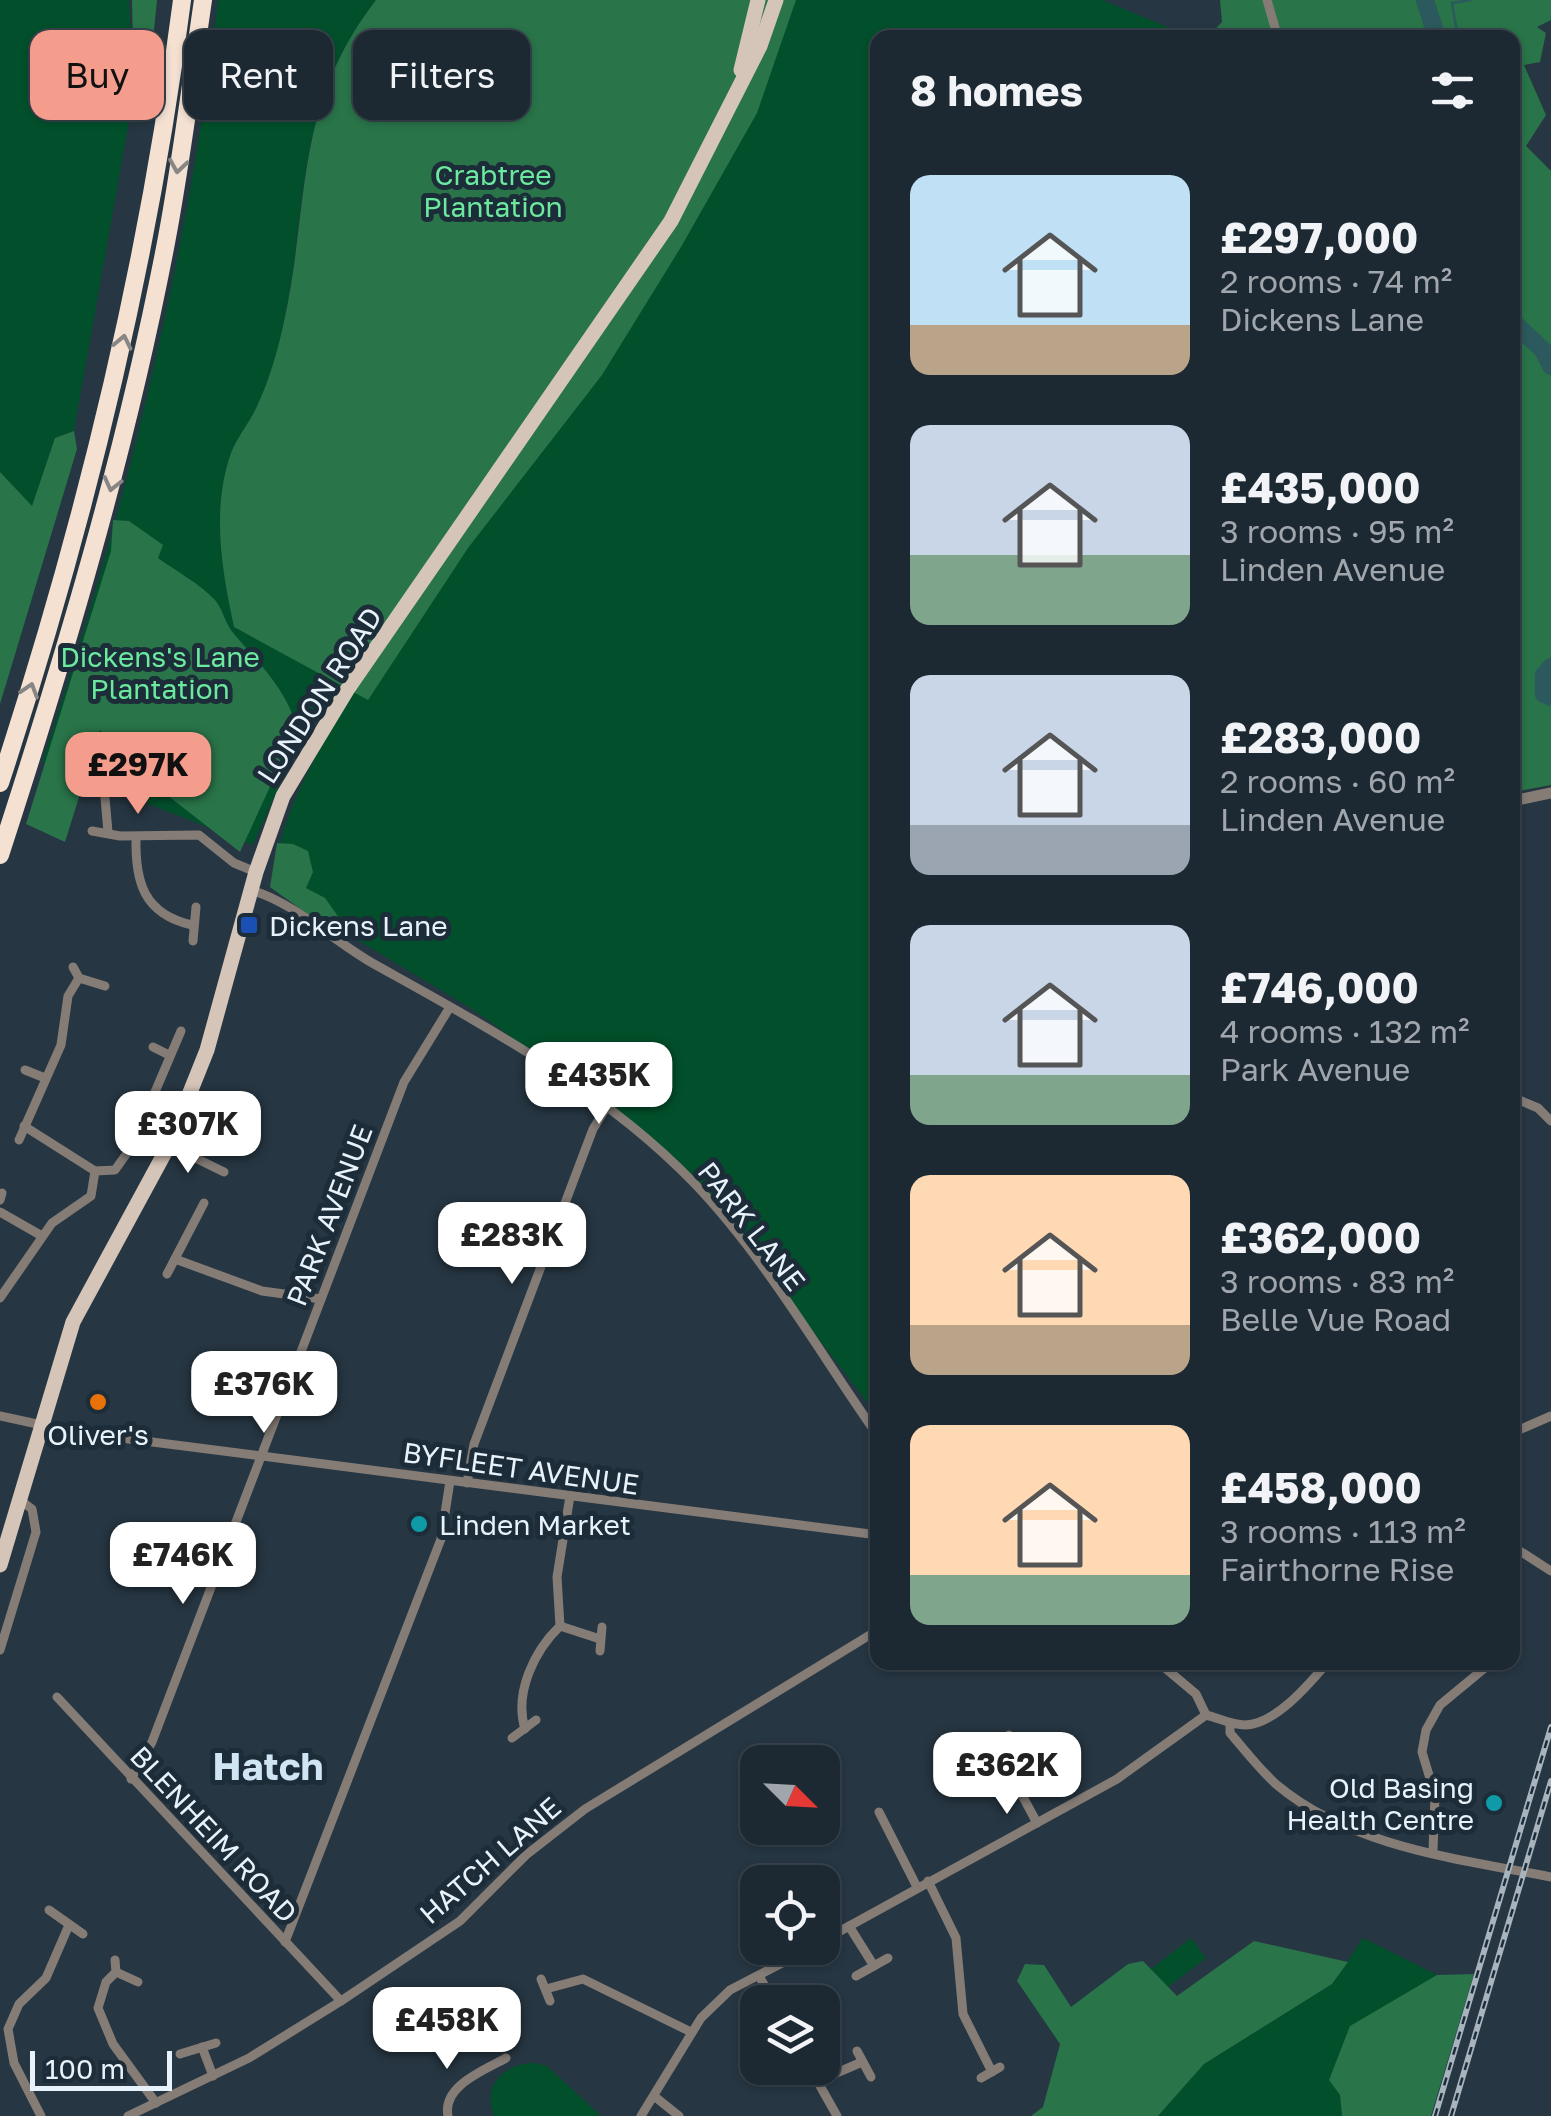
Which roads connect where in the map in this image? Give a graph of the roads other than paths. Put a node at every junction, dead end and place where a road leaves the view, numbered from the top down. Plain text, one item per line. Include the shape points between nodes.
1 (182, 0) edge
2 (203, 0) edge
3 (758, 0) edge
4 (776, 0) edge
5 (1267, 0) edge
6 (1276, 30) edge
7 (740, 79) junction
8 (0, 782) edge
9 (1551, 793) edge
10 (105, 798) dead end
11 (1520, 799) edge
12 (92, 830) dead end
13 (108, 832) junction
14 (136, 837) junction
15 (0, 855) edge
16 (256, 872) junction
17 (251, 890) junction
18 (196, 907) dead end
19 (192, 926) junction
20 (193, 941) dead end
21 (73, 967) dead end
22 (80, 978) junction
23 (105, 986) dead end
24 (450, 1007) junction
25 (181, 1032) dead end
26 (152, 1047) dead end
27 (170, 1054) junction
28 (26, 1070) dead end
29 (45, 1078) junction
30 (1520, 1100) edge
31 (606, 1108) junction
32 (1551, 1121) edge
33 (24, 1126) junction
34 (19, 1140) dead end
35 (169, 1145) junction
36 (95, 1171) junction
37 (224, 1172) dead end
38 (204, 1203) dead end
39 (0, 1212) edge
40 (196, 1219) junction
41 (208, 1225) dead end
42 (42, 1236) junction
43 (174, 1258) junction
44 (167, 1274) dead end
45 (0, 1298) edge
46 (321, 1299) junction
47 (0, 1416) edge
48 (1551, 1416) edge
49 (870, 1425) edge
50 (40, 1426) junction
51 (1520, 1430) edge
52 (261, 1455) junction
53 (450, 1481) junction
54 (467, 1483) junction
55 (570, 1496) junction
56 (20, 1500) junction
57 (870, 1533) edge
58 (1520, 1551) edge
59 (0, 1565) edge
60 (1551, 1571) edge
61 (560, 1626) junction
62 (602, 1627) dead end
63 (870, 1635) edge
64 (600, 1639) junction
65 (0, 1650) edge
66 (600, 1651) dead end
67 (1168, 1670) edge
68 (1320, 1670) edge
69 (1482, 1670) edge
70 (56, 1697) dead end
71 (1206, 1715) junction
72 (536, 1720) dead end
73 (1230, 1723) junction
74 (525, 1729) junction
75 (1009, 1735) dead end
76 (512, 1738) dead end
77 (132, 1779) junction
78 (879, 1812) dead end
79 (1036, 1823) junction
80 (1432, 1851) junction
81 (1551, 1877) edge
82 (928, 1882) junction
83 (917, 1886) junction
84 (49, 1910) dead end
85 (69, 1925) junction
86 (849, 1926) junction
87 (840, 1931) edge
88 (83, 1934) dead end
89 (285, 1942) junction
90 (888, 1958) dead end
91 (116, 1960) dead end
92 (779, 1965) edge
93 (874, 1966) junction
94 (116, 1972) junction
95 (760, 1976) junction
96 (856, 1976) dead end
97 (541, 1978) dead end
98 (138, 1982) dead end
99 (765, 1985) edge
100 (546, 1989) junction
101 (340, 2001) junction
102 (550, 2001) dead end
103 (691, 2032) junction
104 (216, 2042) dead end
105 (202, 2047) junction
106 (858, 2051) dead end
107 (180, 2054) dead end
108 (506, 2058) dead end
109 (862, 2062) junction
110 (840, 2072) edge
111 (213, 2076) junction
112 (871, 2077) dead end
113 (981, 2078) dead end
114 (820, 2085) edge
115 (654, 2096) junction
116 (156, 2102) junction
117 (41, 2116) edge
118 (128, 2116) edge
119 (448, 2116) edge
120 (641, 2116) edge
121 (679, 2116) edge
122 (837, 2116) edge

8 -> 1 highway via 62,586 114,385 145,241
2 -> 15 highway via 166,245 128,419 90,569
3 - 7 main road
4 - 7 main road
5 - 6 street
7 - 16 main road, LONDON ROAD via 708,155 664,232 310,746 276,811
9 - 11 street
10 - 13 street
12 - 13 street
13 - 14 street
14 - 16 street via 200,835
14 - 19 street via 139,886 166,916
16 - 17 main road, LONDON ROAD
17 - 24 street, PARK LANE via 278,900
17 - 35 main road, LONDON ROAD via 214,1029
18 - 19 street
19 - 20 street
21 - 22 street
22 - 23 street
22 - 29 street via 68,996 62,1045
24 - 31 street, PARK LANE
24 - 46 street, PARK AVENUE via 404,1082
25 - 27 street
26 - 27 street
27 - 36 street via 122,1162 115,1170
28 - 29 street
29 - 33 street
30 - 32 street
31 - 49 street, PARK LANE via 672,1160 706,1197
31 - 54 street via 474,1444
33 - 34 street
33 - 36 street
35 - 37 street
35 - 50 main road, LONDON ROAD via 78,1312
36 - 42 street via 88,1200
38 - 40 street
39 - 42 street
40 - 41 street
40 - 43 street
42 - 45 street
43 - 44 street
43 - 46 street via 262,1291
46 - 52 street, PARK AVENUE
47 - 50 street, BYFLEET AVENUE
48 - 51 street
50 - 52 street, BYFLEET AVENUE
50 - 56 main road, LONDON ROAD
52 - 53 street, BYFLEET AVENUE
52 - 77 street, PARK AVENUE
53 - 54 street, BYFLEET AVENUE
53 - 89 street via 441,1539
54 - 55 street, BYFLEET AVENUE
55 - 57 street, BYFLEET AVENUE
55 - 61 street via 557,1577
56 - 59 main road, LONDON ROAD
56 - 65 street via 32,1509 36,1532
58 - 60 street
61 - 64 street
61 - 74 street via 537,1653 521,1703
62 - 64 street
63 - 101 street, HATCH LANE via 584,1809 460,1920
64 - 66 street
67 - 71 street via 1196,1694
68 - 73 street via 1272,1716
69 - 80 street via 1440,1705 1426,1730 1422,1752 1435,1795
70 - 77 street, BLENHEIM ROAD
71 - 73 street
71 - 79 street via 1118,1779
72 - 74 street
73 - 80 street via 1230,1733 1275,1783 1316,1812 1356,1832
74 - 76 street
75 - 79 street via 996,1746
77 - 89 street, BLENHEIM ROAD
78 - 83 street
79 - 82 street
80 - 81 street
82 - 83 street
82 - 113 street via 956,1938 963,2014 996,2069
83 - 86 street
84 - 85 street
85 - 88 street
85 - 117 street via 46,1978 20,2004 8,2029 14,2062
86 - 87 street
86 - 93 street
89 - 101 street, BLENHEIM ROAD
90 - 93 street
91 - 94 street
92 - 95 street
93 - 96 street
94 - 98 street
94 - 116 street via 101,1994 102,2022
95 - 99 street
95 - 103 street via 730,1990
97 - 100 street
100 - 102 street
100 - 103 street via 583,1979
101 - 111 street, HATCH LANE
103 - 115 street
104 - 105 street
105 - 107 street
105 - 111 street
106 - 109 street
108 - 119 street via 447,2098
109 - 110 street
109 - 112 street
111 - 116 street, HATCH LANE
114 - 122 street
115 - 120 street
115 - 121 street
116 - 118 street, HATCH LANE

